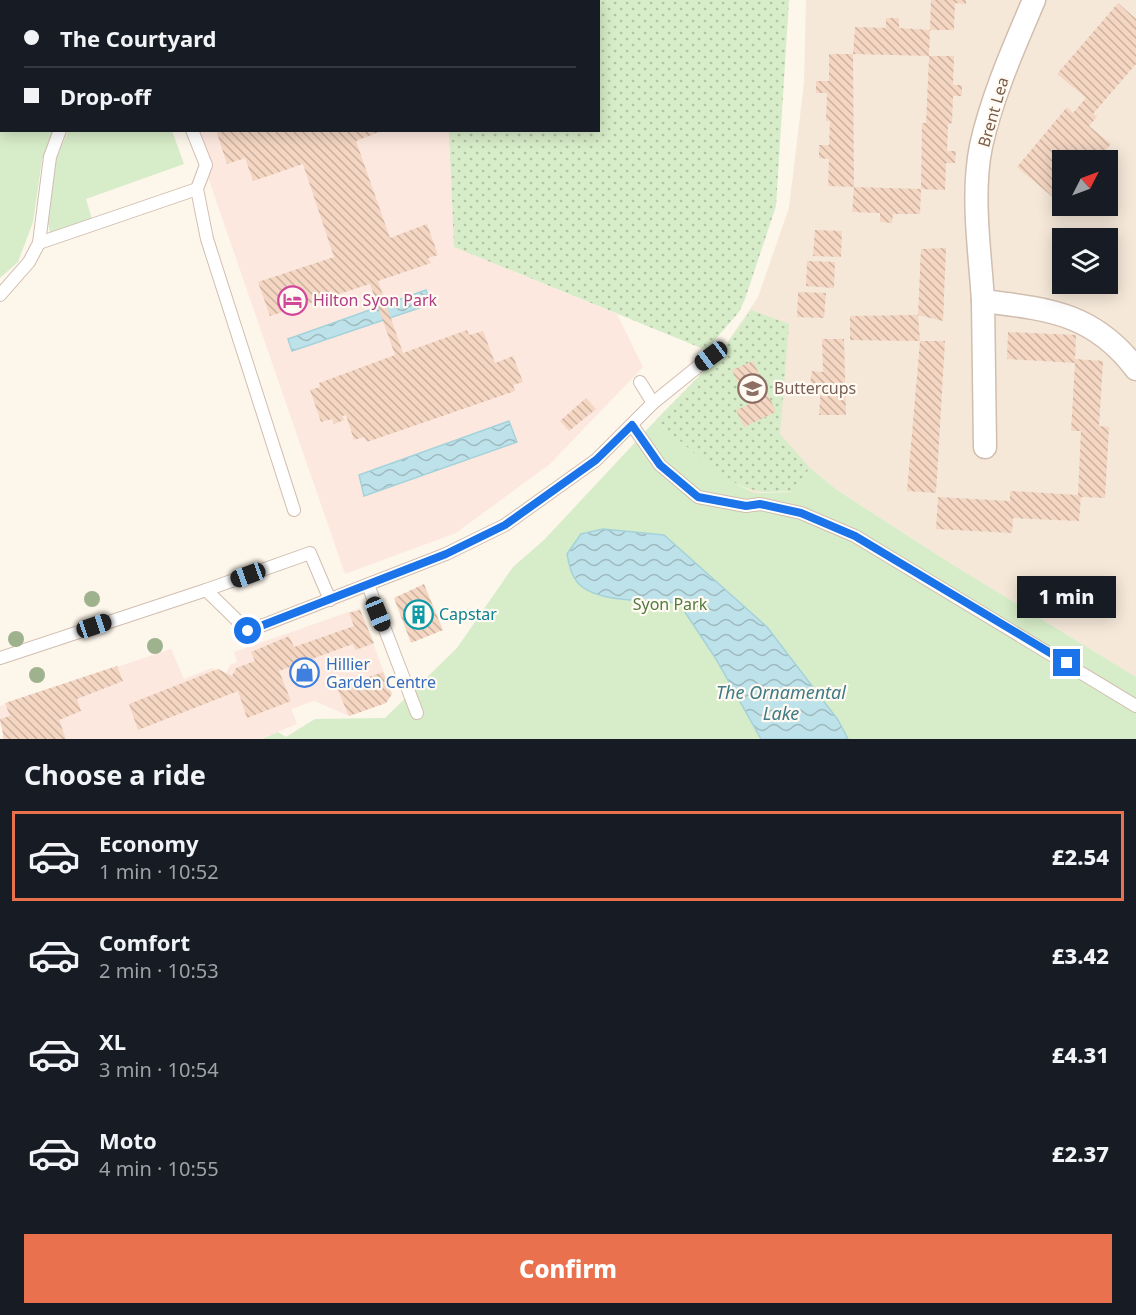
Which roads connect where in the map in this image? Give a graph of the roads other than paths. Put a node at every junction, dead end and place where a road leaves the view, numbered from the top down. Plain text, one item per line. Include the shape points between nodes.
1 (1034, 0) edge
2 (59, 132) edge
3 (193, 132) edge
4 (197, 189) junction
5 (39, 243) junction
6 (0, 295) edge
7 (983, 302) junction
8 (711, 356) dead end
9 (1136, 369) edge
10 (640, 382) dead end
11 (653, 403) junction
12 (632, 425) junction
13 (985, 447) dead end
14 (294, 510) dead end
15 (368, 585) junction
16 (206, 590) junction
17 (330, 600) junction
18 (0, 658) edge
19 (1136, 706) edge
20 (417, 713) dead end

1 - 7 street, Brent Lea via 1006,66 981,147 977,190
2 - 5 lane via 50,157
3 - 4 lane via 206,165
4 - 5 lane
4 - 14 lane via 207,239
5 - 6 lane via 29,262
7 - 9 street via 1048,309 1090,326 1121,348
7 - 13 street, Brent Lea
8 - 11 lane
10 - 11 lane
11 - 12 lane
12 - 15 lane via 596,460 505,525
12 - 19 lane via 660,465 698,497 801,513 855,536
15 - 17 lane
15 - 20 lane
16 - 17 lane via 248,631
16 - 17 lane via 310,553
16 - 18 lane

